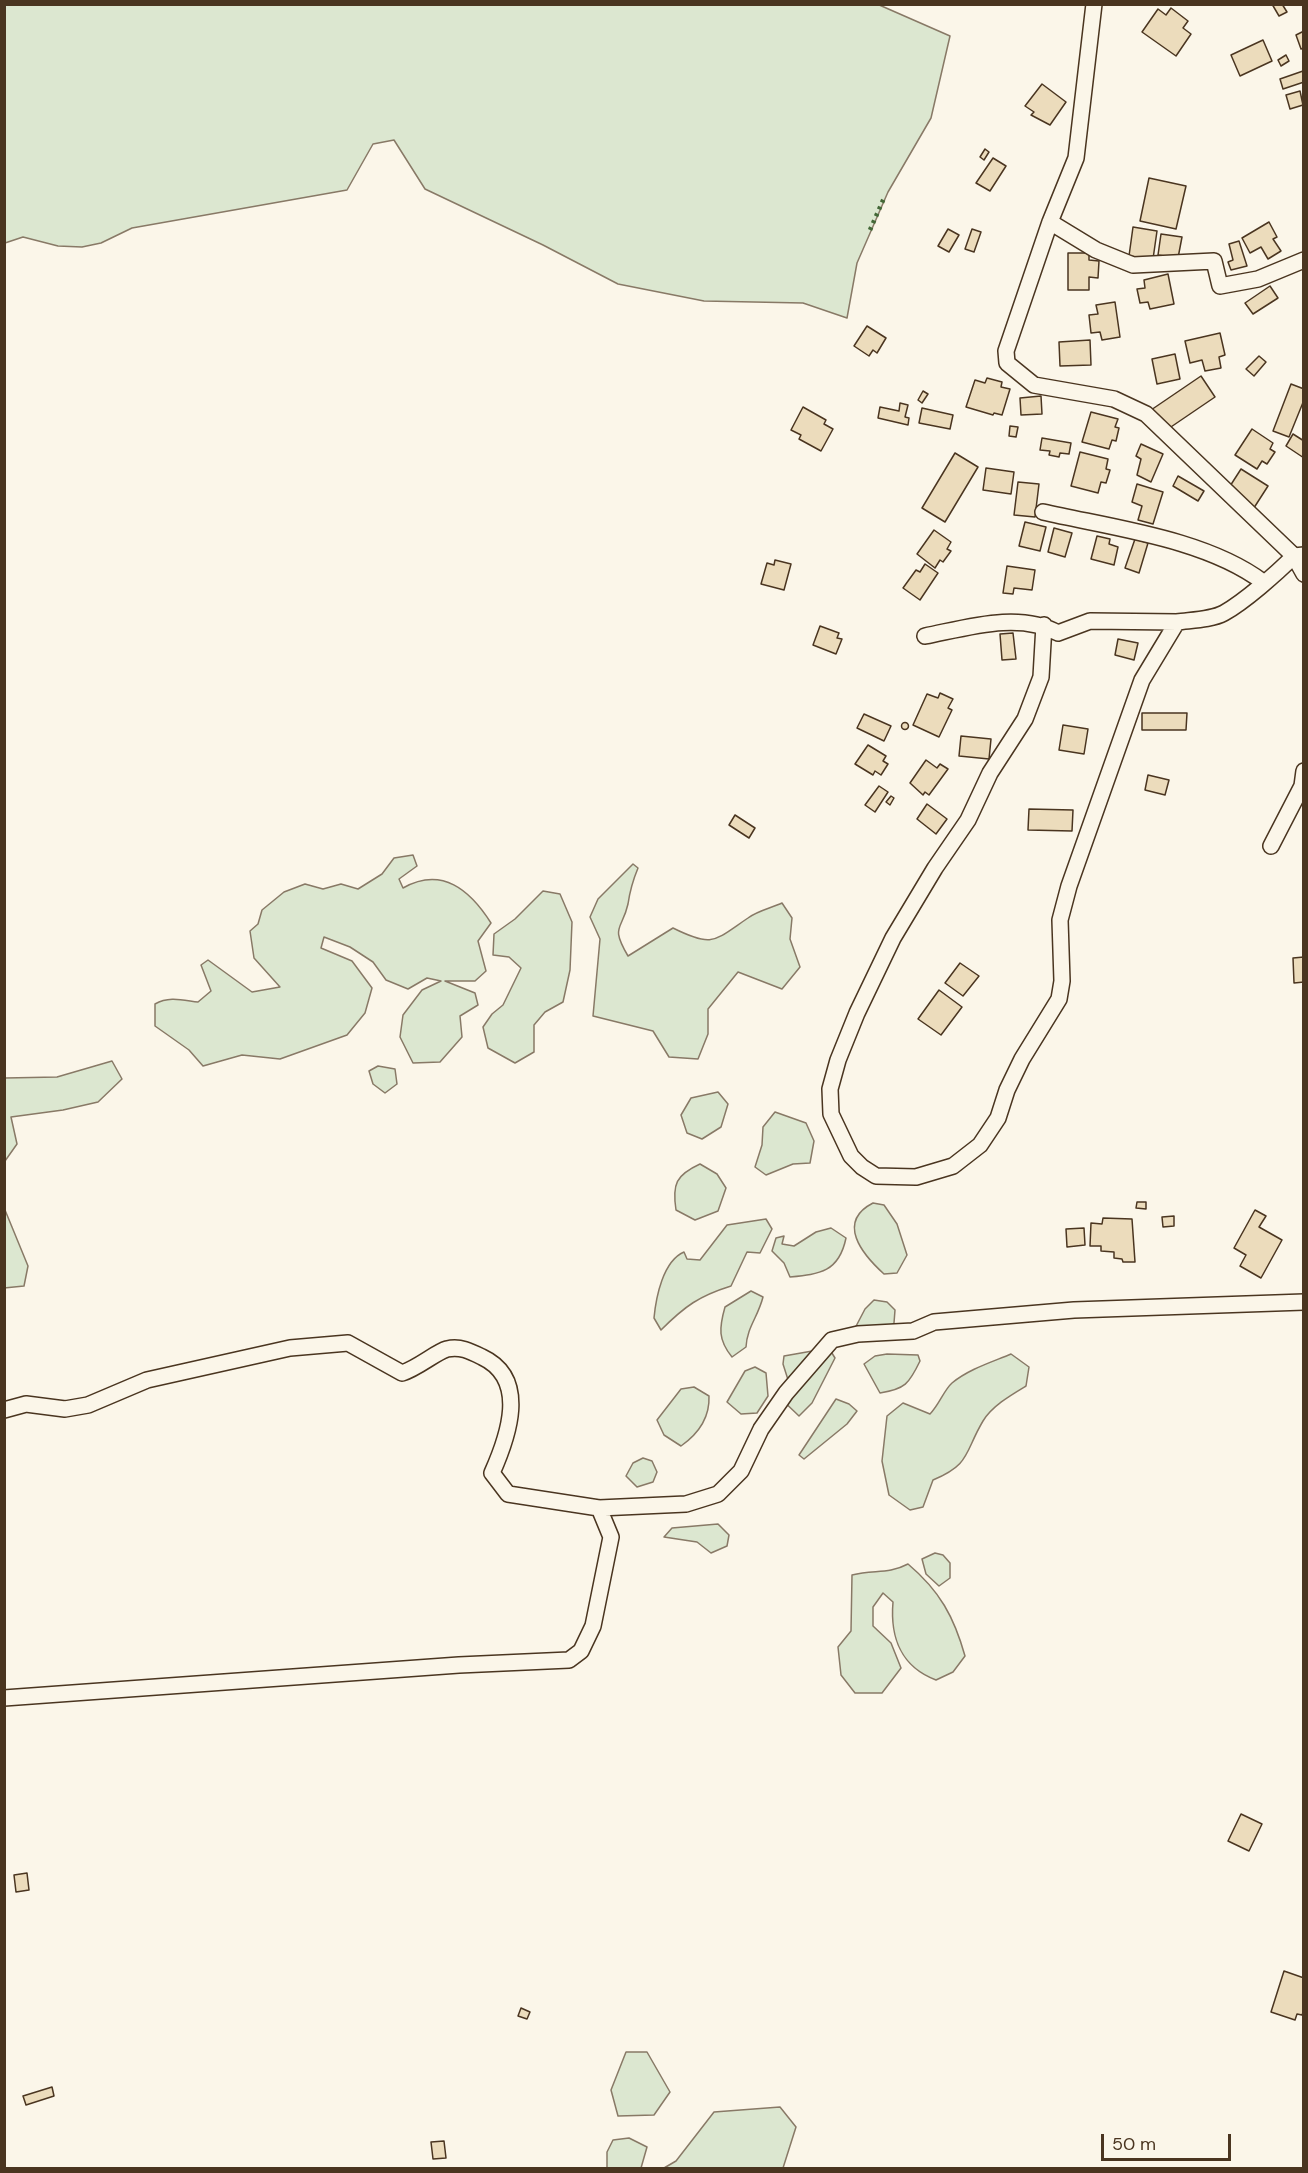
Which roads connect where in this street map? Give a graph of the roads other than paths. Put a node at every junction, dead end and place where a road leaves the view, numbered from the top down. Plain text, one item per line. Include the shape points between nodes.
1 (1094, 4) edge
2 (1050, 222) junction
3 (1304, 260) edge
4 (1043, 512) dead end
5 (1299, 556) edge
6 (1304, 574) edge
7 (1263, 582) junction
8 (1177, 622) junction
9 (1044, 625) junction
10 (925, 636) dead end
11 (1304, 771) edge
12 (1271, 846) dead end
13 (1304, 1302) edge
14 (4, 1410) edge
15 (599, 1508) junction
16 (4, 1698) edge

1 - 2 street via 1076,158
2 - 3 street via 1096,250 1133,265 1214,261 1221,286 1258,279
2 - 5 street via 1006,351 1006,363 1034,385 1114,399 1146,414
4 - 7 street via 1197,548 1247,570
5 - 6 street
5 - 7 street
7 - 8 street via 1222,614
8 - 9 street via 1090,621 1058,633
8 - 9 street via 1142,680 1069,886 1060,920 1059,999 1022,1059 998,1118 980,1145 953,1166 916,1177 876,1176 850,1156 831,1114 830,1089 838,1060 892,938 968,820 990,774 1025,719 1041,677
9 - 10 street via 995,623
11 - 12 street via 1302,786
13 - 15 street via 1010,1315 934,1322 913,1331 858,1334 832,1340 786,1393 761,1429 741,1471 718,1494 686,1504
14 - 15 street via 26,1404 65,1409 147,1380 290,1348 348,1343 402,1373 418,1368 445,1349 464,1348 492,1362 509,1384 512,1408 506,1442 492,1473 508,1494
15 - 16 street via 611,1537 592,1626 581,1651 569,1660

